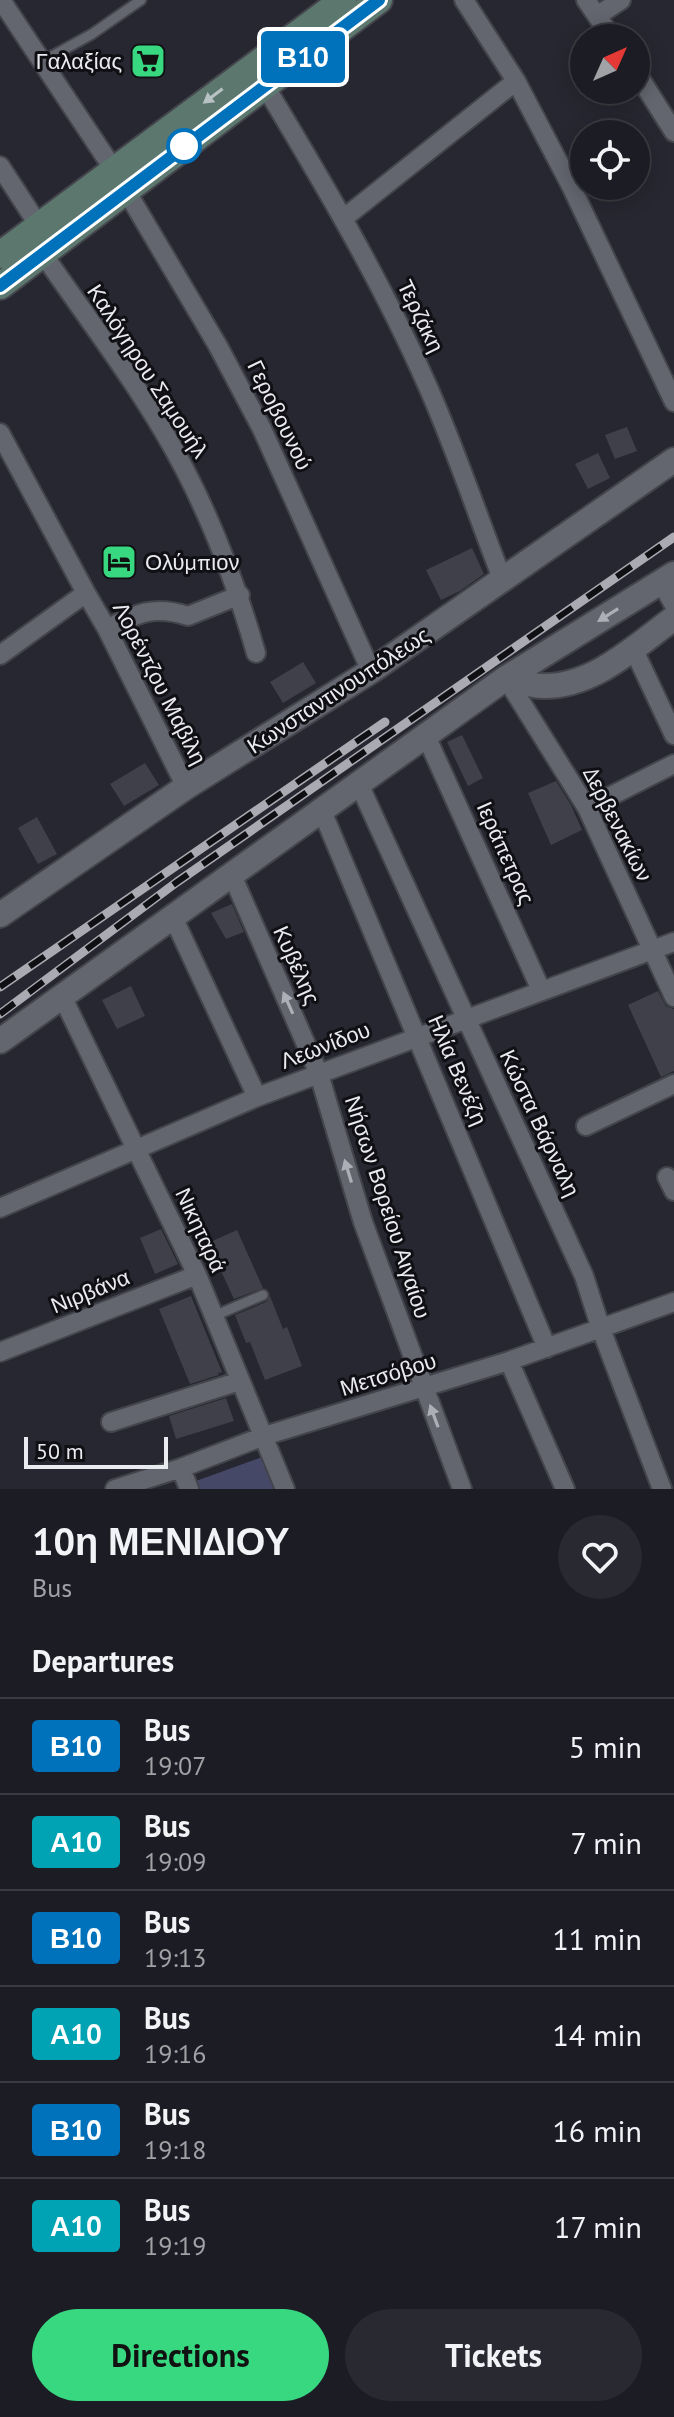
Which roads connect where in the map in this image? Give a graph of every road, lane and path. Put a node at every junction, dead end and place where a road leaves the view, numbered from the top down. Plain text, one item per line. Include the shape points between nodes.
1 (1, 0) edge
2 (141, 0) edge
3 (343, 0) edge
4 (379, 0) edge
5 (464, 0) edge
6 (586, 0) edge
7 (621, 0) edge
8 (597, 16) junction
9 (602, 24) edge
10 (43, 61) junction
11 (516, 81) junction
12 (265, 86) junction
13 (650, 94) edge
14 (674, 132) edge
15 (0, 166) edge
16 (120, 180) junction
17 (344, 218) junction
18 (39, 226) junction
19 (43, 254) junction
20 (0, 255) edge
21 (0, 286) edge
22 (674, 402) edge
23 (0, 433) edge
24 (674, 460) edge
25 (667, 578) edge
26 (503, 581) junction
27 (86, 593) junction
28 (240, 595) junction
29 (674, 605) edge
30 (674, 618) edge
31 (107, 629) junction
32 (633, 648) junction
33 (256, 653) dead end
34 (0, 655) edge
35 (371, 671) junction
36 (506, 678) junction
37 (674, 735) edge
38 (426, 736) junction
39 (674, 764) edge
40 (359, 784) junction
41 (186, 787) junction
42 (587, 808) junction
43 (322, 811) junction
44 (232, 875) junction
45 (3, 905) edge
46 (173, 917) junction
47 (674, 942) edge
48 (652, 950) junction
49 (541, 990) junction
50 (62, 996) junction
51 (674, 997) edge
52 (466, 1019) junction
53 (418, 1035) junction
54 (0, 1041) edge
55 (319, 1074) junction
56 (674, 1084) edge
57 (257, 1097) junction
58 (586, 1126) dead end
59 (136, 1147) junction
60 (0, 1208) edge
61 (197, 1275) junction
62 (263, 1295) dead end
63 (674, 1302) edge
64 (214, 1316) junction
65 (601, 1329) junction
66 (547, 1348) junction
67 (0, 1352) edge
68 (509, 1361) junction
69 (240, 1381) junction
70 (424, 1388) junction
71 (111, 1422) dead end
72 (264, 1436) junction
73 (181, 1468) junction
74 (115, 1489) edge
75 (189, 1489) edge
76 (285, 1489) edge
77 (462, 1489) edge
78 (565, 1489) edge
79 (662, 1489) edge

1 - 10 street, Γεροβουνού
2 - 10 lane
3 -> 16 main road
4 - 12 main road
5 - 11 street
6 - 8 street
7 - 8 street
8 - 9 street
10 - 16 street, Γεροβουνού
11 - 17 street
11 - 22 street
12 - 16 main road
12 - 17 street, Τερζάκη
13 - 14 street
15 - 18 street
16 - 18 main road
16 - 19 main road
16 - 35 street, Γεροβουνού via 262,429
17 - 26 street, Τερζάκη via 429,388
18 - 20 main road
19 - 21 main road
19 - 28 street, Καλόγηρου Σαμουήλ via 170,443
23 - 27 street, Λορέντζου Μαβίλη
24 - 26 street, Κωνσταντινουπόλεως
25 - 29 street
25 -> 36 street
26 - 35 street, Κωνσταντινουπόλεως
27 - 31 street, Λορέντζου Μαβίλη
27 - 34 street
28 - 31 street via 188,616 140,612
28 - 33 street, Καλόγηρου Σαμουήλ
30 - 32 street
31 - 41 street, Λορέντζου Μαβίλη
32 - 36 street via 593,673 562,684 542,687
32 - 37 street
35 - 41 street, Κωνσταντινουπόλεως
36 - 38 street
36 - 42 street, Δερβενακίων
38 - 40 street
38 - 49 street, Ιεράπετρας
39 - 42 street
40 - 43 street
40 - 52 street, Κώστα Βάρναλη
41 - 45 street, Κωνσταντινουπόλεως
42 - 48 street, Δερβενακίων
43 - 44 street
43 - 53 street, Ηλία Βενέζη
44 - 46 street
55 -> 44 street, Κυβέλης
46 - 50 street
46 - 57 street
47 - 48 street, Λεωνίδου
48 - 49 street, Λεωνίδου
48 - 51 street, Δερβενακίων
49 - 52 street, Λεωνίδου
50 - 54 street
50 - 59 street, Νικηταρά
52 - 53 street, Λεωνίδου
52 - 65 street, Κώστα Βάρναλη via 584,1276
53 - 55 street, Λεωνίδου
53 - 66 street, Ηλία Βενέζη
55 - 57 street, Λεωνίδου
70 -> 55 street, Νήσων Βορείου Αιγαίου via 363,1222
56 - 58 street
57 - 59 street, Λεωνίδου
59 - 60 street, Λεωνίδου
59 - 61 street, Νικηταρά
61 - 64 street, Νικηταρά
61 - 67 street, Νιρβάνα
62 - 64 lane
63 - 65 street, Μετσόβου
64 - 69 street, Νικηταρά
65 - 66 street, Μετσόβου
65 - 79 street, Κώστα Βάρναλη
66 - 68 street, Μετσόβου
68 - 70 street, Μετσόβου
68 - 78 street
69 - 71 street
69 - 72 street, Νικηταρά
70 - 72 street, Μετσόβου
77 -> 70 street, Νήσων Βορείου Αιγαίου
72 - 73 street, Μετσόβου
72 - 76 street, Νικηταρά
73 - 74 street, Μετσόβου
73 - 75 street

